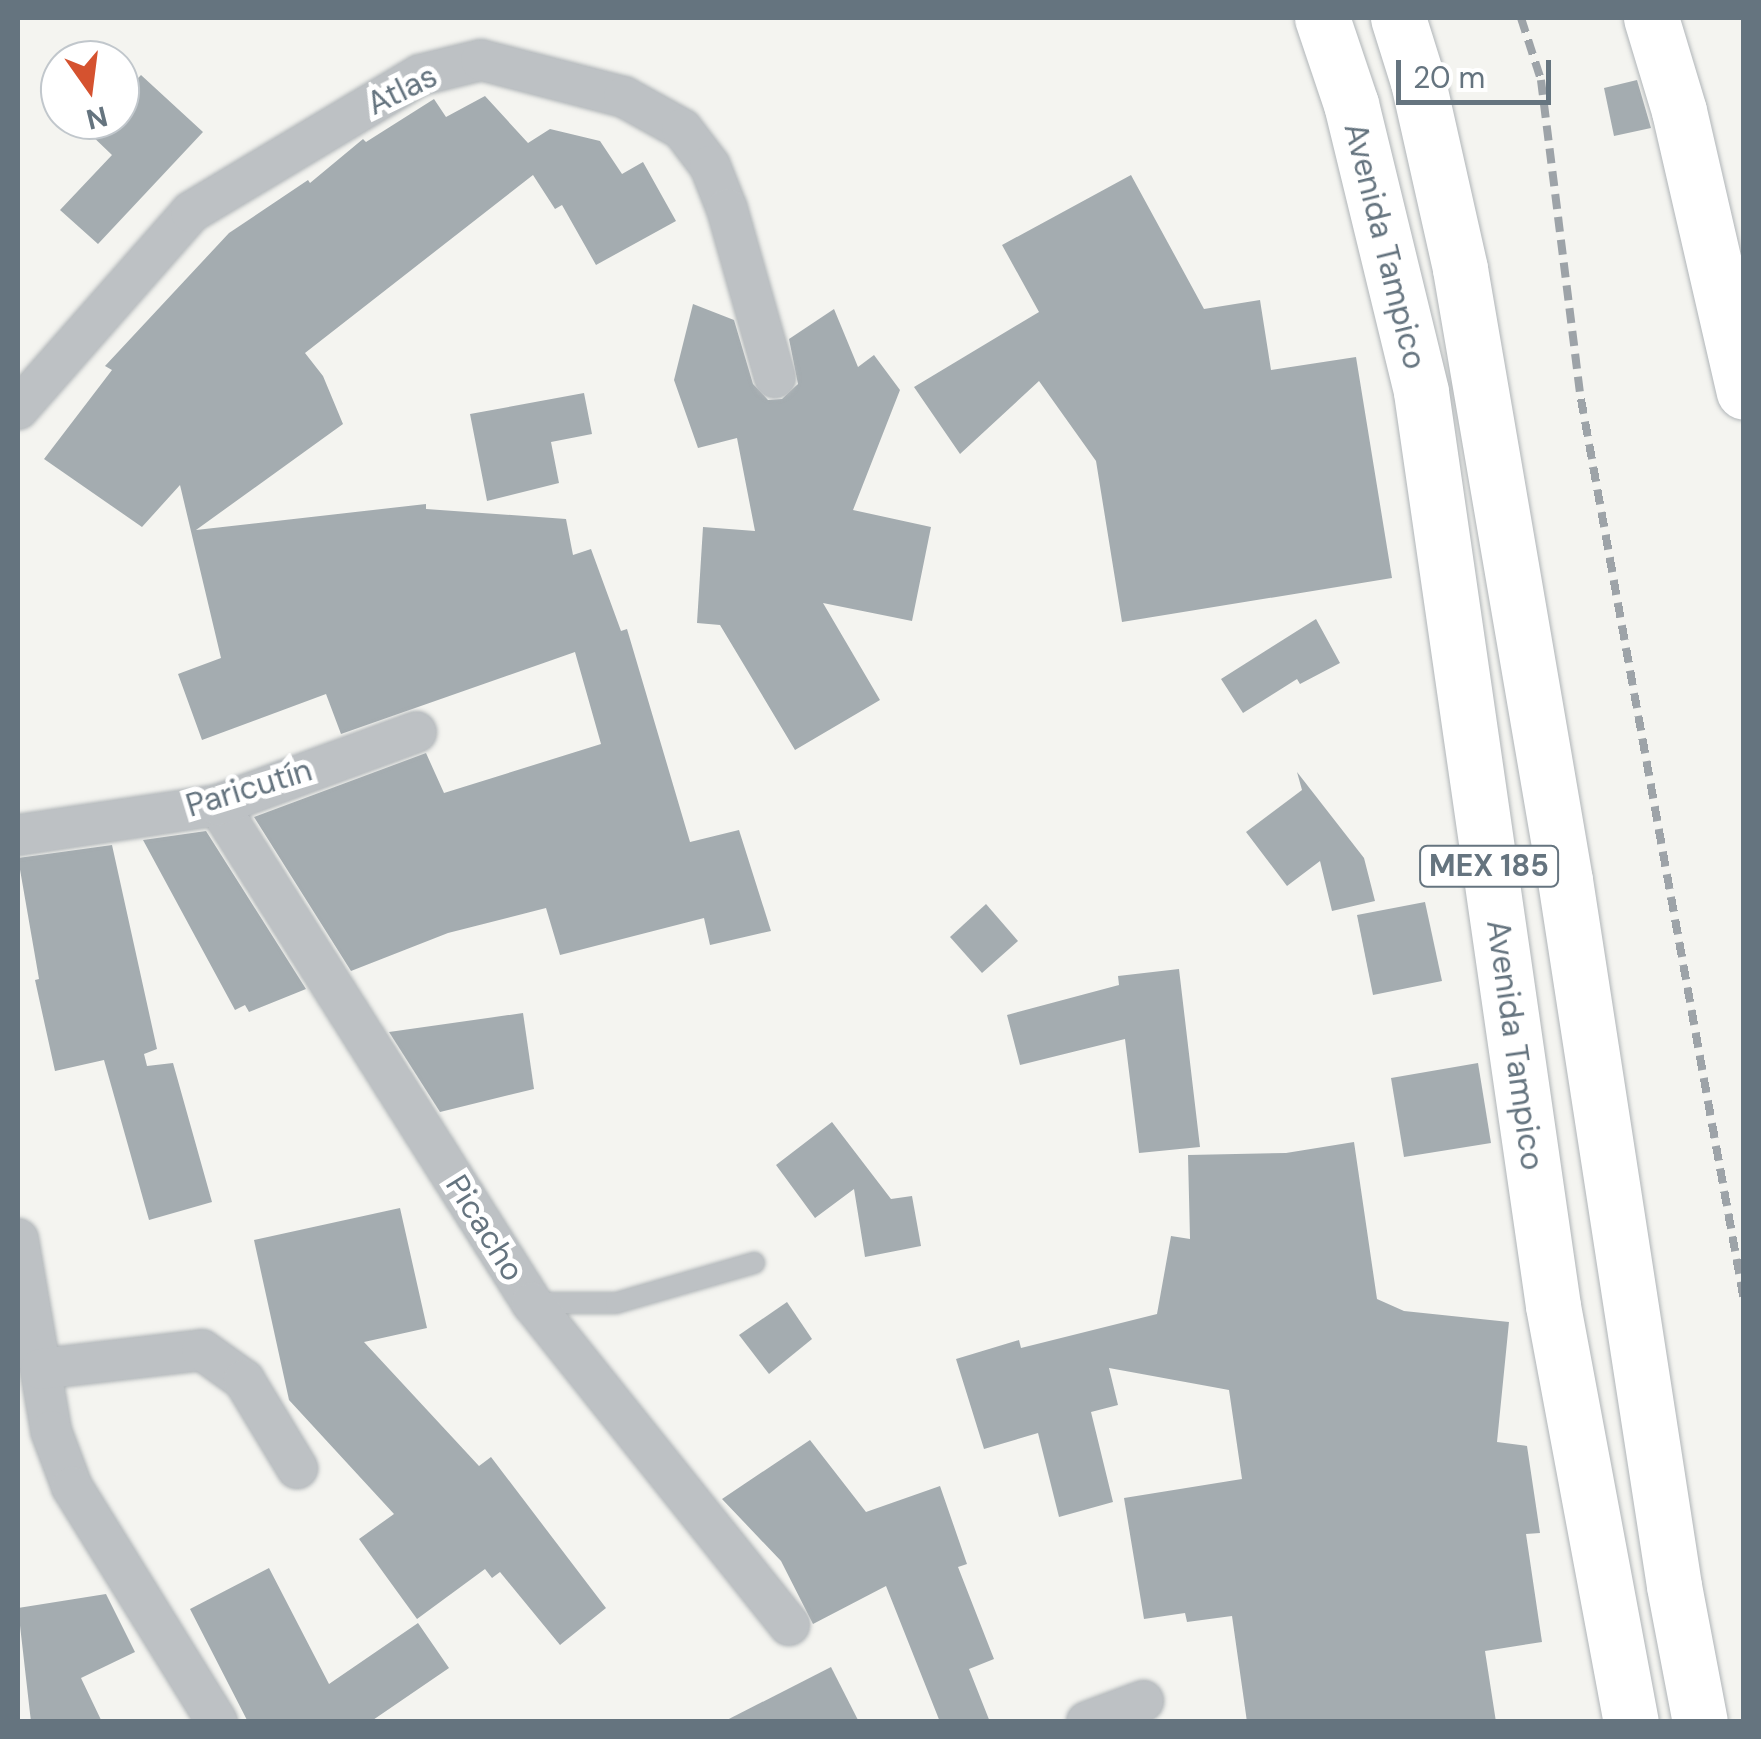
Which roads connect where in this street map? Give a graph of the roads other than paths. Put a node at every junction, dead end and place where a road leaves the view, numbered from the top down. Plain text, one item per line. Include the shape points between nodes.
1 (1322, 18) edge
2 (1398, 18) edge
3 (1651, 18) edge
4 (775, 377) dead end
5 (1744, 392) edge
6 (18, 409) edge
7 (416, 732) dead end
8 (218, 805) junction
9 (18, 834) edge
10 (18, 1239) edge
11 (754, 1263) dead end
12 (532, 1303) junction
13 (40, 1369) junction
14 (297, 1468) dead end
15 (788, 1625) dead end
16 (1143, 1701) dead end
17 (216, 1722) edge
18 (1087, 1722) edge
19 (1630, 1722) edge
20 (1700, 1722) edge

1 - 19 main road, Avenida Tampico / MEX 185 via 1352,104 1420,392 1553,1306
2 - 20 main road, Avenida Tampico / MEX 185 via 1460,270
3 - 5 main road via 1684,129
4 - 6 street, Atlas via 727,209 710,166 682,130 624,96 481,60 420,74 191,212
7 - 8 street, Paricutín
8 - 9 street, Paricutín
8 - 12 street, Picacho
10 - 13 street
11 - 12 lane via 616,1303
12 - 15 street, Picacho
13 - 14 street via 202,1350 244,1380
13 - 17 street via 51,1430 72,1487
16 - 18 street

